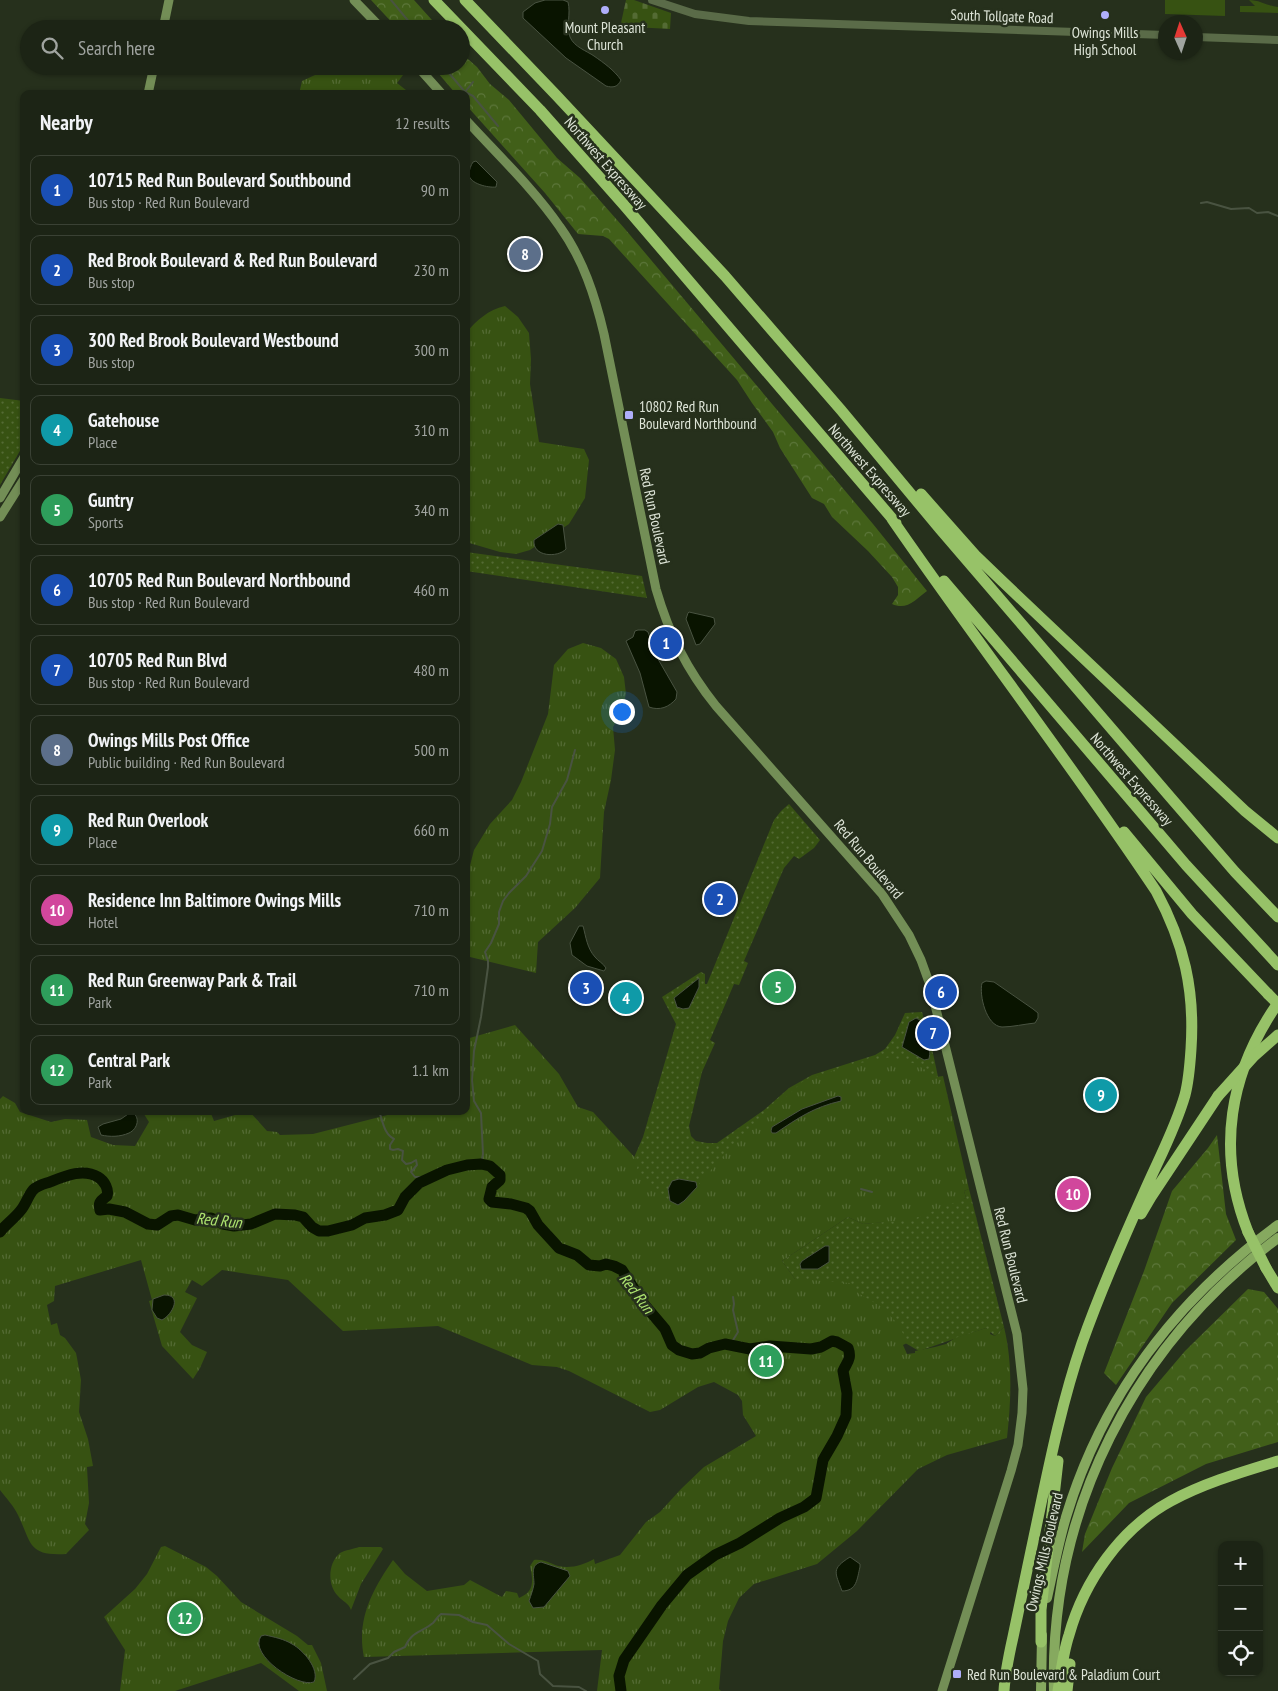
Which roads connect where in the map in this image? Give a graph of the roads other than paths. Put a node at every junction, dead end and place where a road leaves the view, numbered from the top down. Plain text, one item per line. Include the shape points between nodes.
1 (169, 0) edge
2 (354, 0) edge
3 (434, 0) edge
4 (466, 0) edge
5 (652, 0) edge
6 (165, 20) edge
7 (373, 20) edge
8 (453, 20) edge
9 (1158, 35) edge
10 (1203, 36) edge
11 (470, 37) edge
12 (1278, 40) edge
13 (152, 75) edge
14 (425, 75) edge
15 (149, 90) edge
16 (438, 90) edge
17 (470, 124) edge
18 (841, 410) junction
19 (20, 464) edge
20 (20, 485) edge
21 (0, 498) edge
22 (0, 517) edge
23 (892, 518) junction
24 (1035, 718) junction
25 (1278, 838) edge
26 (1278, 918) edge
27 (1278, 965) edge
28 (1278, 1004) edge
29 (1278, 1035) edge
30 (1278, 1225) edge
31 (1278, 1238) edge
32 (1111, 1268) junction
33 (1278, 1288) edge
34 (1081, 1345) junction
35 (1278, 1460) edge
36 (1188, 1493) junction
37 (1041, 1642) junction
38 (942, 1691) edge
39 (1004, 1691) edge
40 (1041, 1691) edge
41 (1056, 1691) edge
42 (1067, 1691) edge

1 - 6 main road
2 - 7 main road
3 - 8 highway, Northwest Expressway
4 - 18 highway, Northwest Expressway via 705,254
5 - 9 street, South Tollgate Road via 695,14 730,19
10 - 12 street
11 - 23 highway, Northwest Expressway via 617,197
13 - 15 main road
14 - 16 main road
17 - 38 main road, Red Run Boulevard via 546,208 565,234 586,276 604,334 655,584 676,645 716,706 888,901 916,947 930,985 1017,1334 1023,1389 1013,1463
18 - 25 highway via 975,555 1245,811
18 - 26 highway, Northwest Expressway via 1182,811
19 - 21 main road
20 - 22 main road
23 - 24 highway
23 - 27 highway, Northwest Expressway via 1186,865
24 - 28 highway, bridge via 1171,889
24 - 32 highway via 1156,891 1175,932 1188,974 1193,1027 1185,1094 1158,1164
28 - 33 highway, bridge via 1262,1028 1239,1081 1230,1139 1232,1177 1238,1206
29 - 32 highway, bridge via 1218,1096 1151,1197
30 - 37 main road, Owings Mills Boulevard via 1236,1257 1182,1309 1144,1357 1108,1415 1089,1454 1065,1518 1045,1608
31 - 41 main road, Owings Mills Boulevard via 1247,1262 1194,1313 1152,1366 1117,1423 1084,1498 1068,1552 1056,1626
32 - 34 highway
34 - 37 highway via 1057,1463 1041,1610
34 - 39 highway via 1050,1466
35 - 36 highway
36 - 41 highway via 1141,1522 1096,1574 1068,1635
36 - 42 highway via 1140,1530 1104,1572 1080,1622 1070,1661
37 - 40 main road, Owings Mills Boulevard

